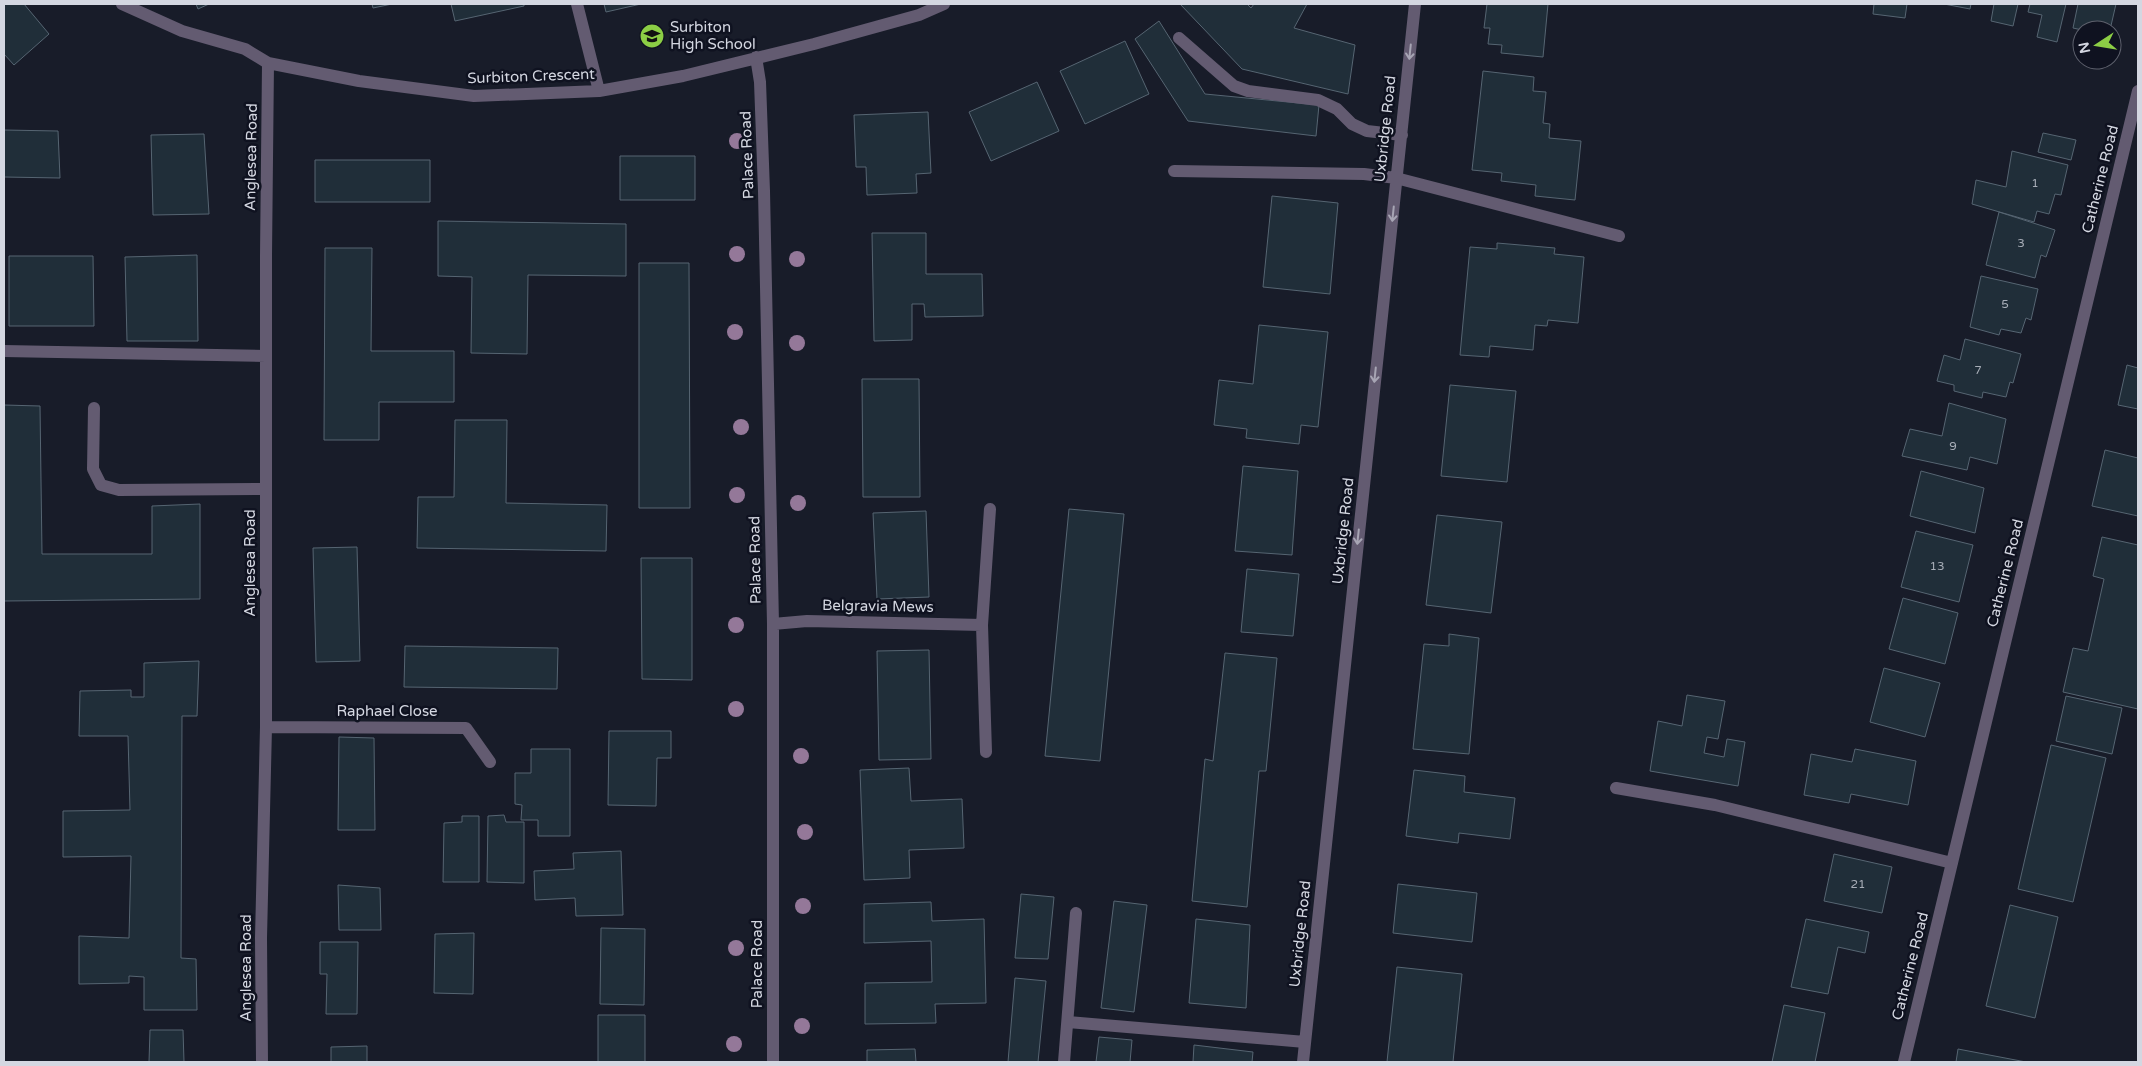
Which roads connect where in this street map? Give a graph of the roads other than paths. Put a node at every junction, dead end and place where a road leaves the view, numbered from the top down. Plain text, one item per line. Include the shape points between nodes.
1 (122, 4) edge
2 (577, 4) edge
3 (944, 4) edge
4 (1415, 4) edge
5 (1179, 38) dead end
6 (756, 57) junction
7 (268, 63) junction
8 (599, 91) junction
9 (2138, 91) edge
10 (1402, 135) junction
11 (1174, 171) dead end
12 (1396, 178) junction
13 (1619, 236) dead end
14 (4, 351) edge
15 (266, 356) junction
16 (94, 408) dead end
17 (266, 489) junction
18 (990, 508) dead end
19 (773, 624) junction
20 (982, 625) junction
21 (266, 727) junction
22 (986, 752) dead end
23 (490, 762) dead end
24 (1616, 788) dead end
25 (1952, 863) junction
26 (1076, 913) dead end
27 (1068, 1022) junction
28 (1305, 1042) junction
29 (262, 1062) edge
30 (774, 1062) edge
31 (1064, 1062) edge
32 (1302, 1062) edge
33 (1904, 1062) edge

1 - 7 street, Surbiton Crescent via 182,31 245,49
2 - 8 street
3 - 6 street, Surbiton Crescent via 919,15
4 -> 10 street, Uxbridge Road
5 - 10 street via 1234,86 1248,91 1318,100 1337,109 1352,124 1367,131
6 - 8 street, Surbiton Crescent via 683,76
6 - 19 street, Palace Road via 760,82 765,219
7 - 8 street, Surbiton Crescent via 359,81 474,96
7 - 15 street, Anglesea Road
9 - 25 street, Catherine Road
10 - 12 street, Uxbridge Road
11 - 12 street via 1364,174
12 - 13 street
12 -> 28 street, Uxbridge Road
14 - 15 street
15 - 17 street, Anglesea Road
16 - 17 street via 93,469 101,485 119,490
17 - 21 street, Anglesea Road
18 - 20 street
19 - 20 street, Belgravia Mews via 807,621
19 - 30 street, Palace Road
20 - 22 street
21 - 23 street, Raphael Close via 466,728
21 - 29 street, Anglesea Road
24 - 25 street via 1715,805
25 - 33 street, Catherine Road
26 - 27 street
27 - 28 street
27 - 31 street
28 - 32 street, Uxbridge Road

